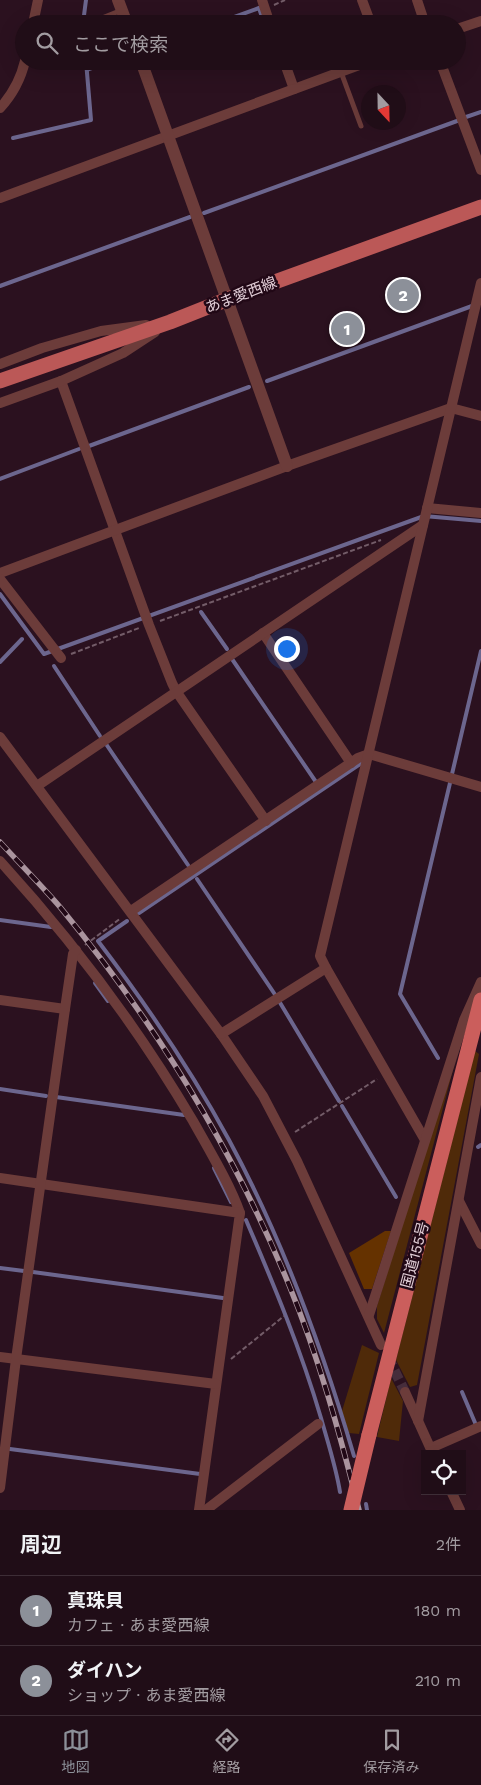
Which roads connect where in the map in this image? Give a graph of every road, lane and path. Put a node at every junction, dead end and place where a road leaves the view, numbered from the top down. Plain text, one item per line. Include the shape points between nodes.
1 (38, 0) edge
2 (262, 0) edge
3 (362, 0) edge
4 (417, 0) edge
5 (120, 5) edge
6 (35, 15) edge
7 (103, 15) edge
8 (267, 15) edge
9 (368, 15) edge
10 (422, 15) edge
11 (481, 21) edge
12 (466, 26) edge
13 (23, 70) edge
14 (144, 70) edge
15 (287, 70) edge
16 (346, 70) edge
17 (443, 70) edge
18 (341, 72) junction
19 (294, 89) junction
20 (0, 108) edge
21 (361, 126) dead end
22 (168, 135) junction
23 (481, 170) edge
24 (0, 198) edge
25 (481, 207) edge
26 (481, 283) edge
27 (228, 299) junction
28 (170, 322) junction
29 (0, 364) edge
30 (0, 381) edge
31 (61, 381) junction
32 (0, 403) edge
33 (451, 408) junction
34 (481, 416) edge
35 (287, 466) junction
36 (427, 509) junction
37 (481, 513) edge
38 (423, 525) junction
39 (115, 531) junction
40 (382, 539) dead end
41 (0, 573) edge
42 (0, 579) edge
43 (149, 625) junction
44 (263, 633) junction
45 (57, 653) joint
46 (176, 691) junction
47 (0, 737) edge
48 (370, 754) junction
49 (351, 763) junction
50 (36, 786) junction
51 (481, 787) edge
52 (266, 820) junction
53 (0, 861) edge
54 (131, 911) junction
55 (76, 950) junction
56 (326, 968) junction
57 (481, 982) edge
58 (0, 1000) edge
59 (481, 1000) edge
60 (65, 1009) junction
61 (221, 1034) junction
62 (388, 1073) junction
63 (481, 1077) edge
64 (286, 1138) junction
65 (425, 1140) junction
66 (0, 1178) edge
67 (40, 1184) junction
68 (459, 1202) junction
69 (240, 1213) junction
70 (481, 1244) edge
71 (369, 1315) junction
72 (284, 1316) dead end
73 (382, 1345) tunnel mouth
74 (0, 1357) edge
75 (16, 1359) junction
76 (219, 1369) junction
77 (216, 1384) junction
78 (405, 1392) tunnel mouth
79 (418, 1421) junction
80 (318, 1424) dead end
81 (481, 1426) edge
82 (432, 1450) edge
83 (434, 1450) edge
84 (0, 1488) edge
85 (453, 1495) edge
86 (199, 1510) edge
87 (206, 1510) edge
88 (351, 1510) edge
89 (460, 1510) edge

1 - 6 street
2 - 8 street
3 - 9 street
4 - 10 street
5 - 7 lane
11 - 12 street
13 - 20 street
14 - 22 street
15 - 19 street
16 - 18 street
17 - 23 street
18 - 19 street
18 - 21 lane
19 - 22 street
22 - 24 street
22 - 27 street
25 - 27 main road, あま愛西線
26 - 33 street
27 - 28 main road, あま愛西線
27 - 35 street
28 - 29 street via 101,331
28 - 30 main road, あま愛西線
28 - 31 street via 123,353
31 - 32 street
31 - 39 street
33 - 34 street
33 - 35 street
33 - 36 street
35 - 39 street
36 - 37 street
36 - 38 street
38 - 44 street
38 - 48 street
39 - 41 street
39 - 43 street
40 - 43 path
42 - 45 street
43 - 45 path
43 - 46 street
44 - 46 street
44 - 49 street
46 - 50 street
46 - 52 street
47 - 50 street
48 - 49 street
48 - 51 street
48 - 56 street via 320,956
49 - 52 street
50 - 54 street
52 - 54 street
53 - 55 street
54 - 55 path
54 - 61 street
55 - 60 street
55 - 69 street via 123,1012 184,1107 207,1145
56 - 61 street
56 - 62 street
57 - 65 street via 464,1020
58 - 60 street
59 - 88 highway, 国道155号, bridge
60 - 67 street
61 - 64 street via 263,1096
62 - 64 path
62 - 65 street
63 - 68 street
64 - 71 street
65 - 71 street
66 - 67 street
67 - 69 street
67 - 75 street
68 - 70 street
68 - 79 street
69 - 76 street
71 - 73 street
72 - 76 path
74 - 75 street
75 - 77 street
75 - 84 street
76 - 77 street
77 - 86 street
78 - 79 street
79 - 82 street
80 - 87 street
81 - 83 street
85 - 89 street

